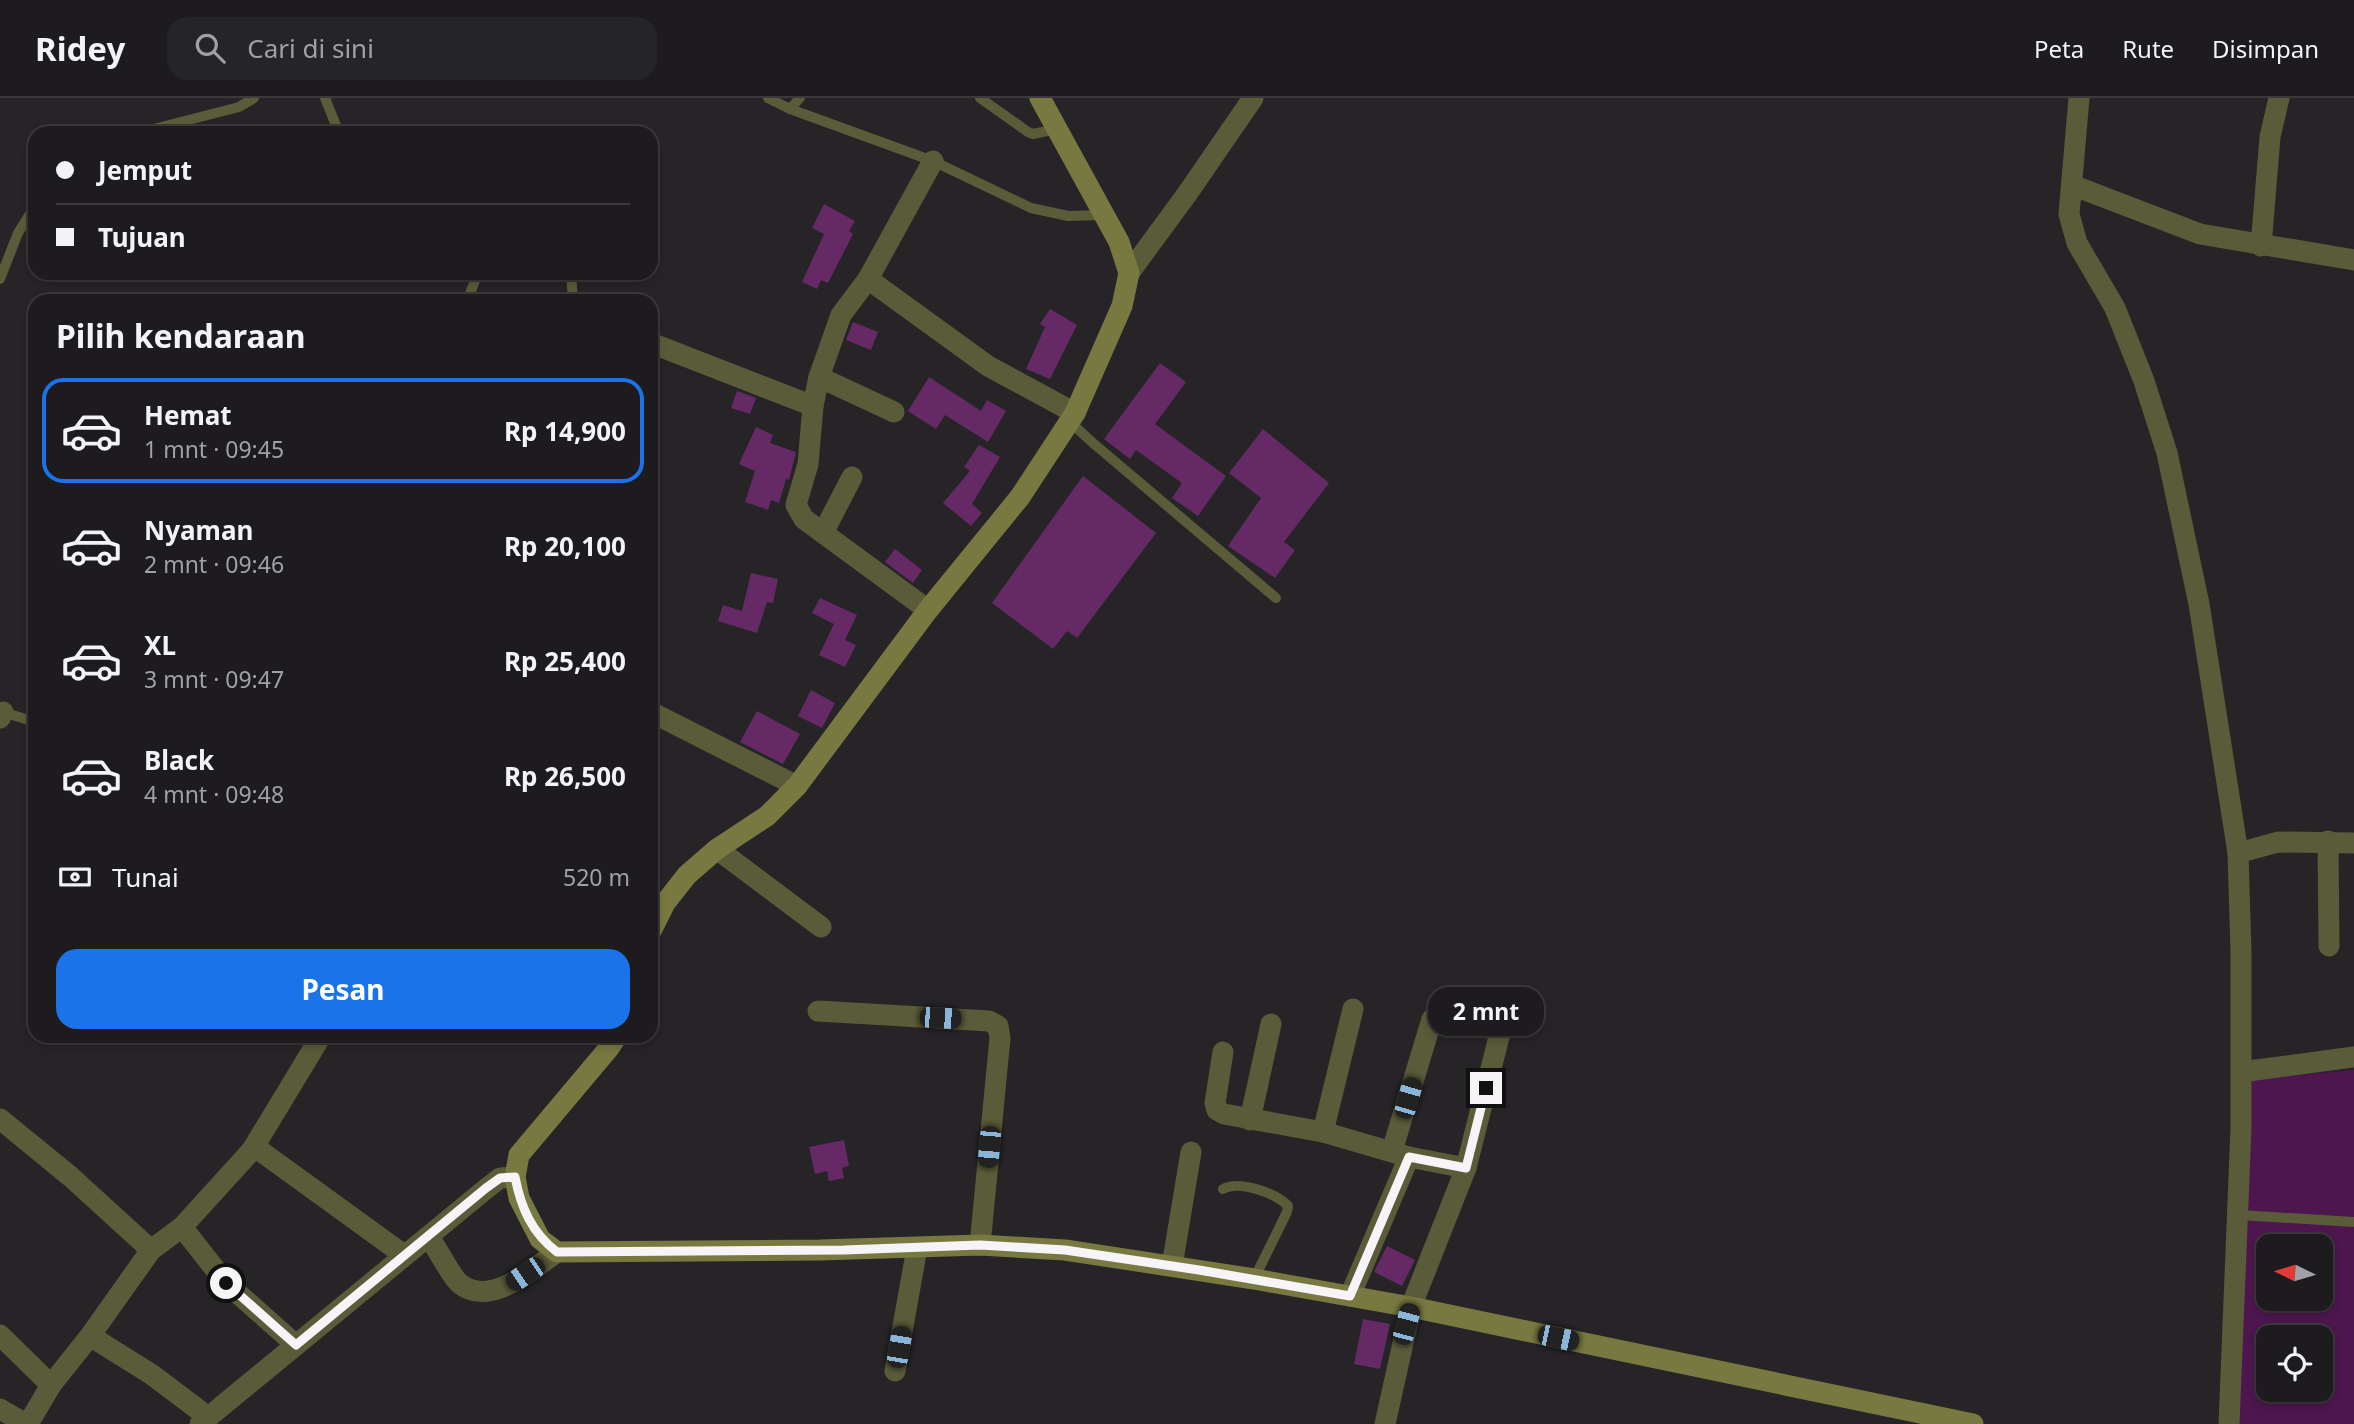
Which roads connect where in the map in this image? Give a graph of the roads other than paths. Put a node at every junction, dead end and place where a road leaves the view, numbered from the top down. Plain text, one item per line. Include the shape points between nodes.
1 (254, 98) edge
2 (768, 98) edge
3 (800, 98) edge
4 (980, 98) edge
5 (1040, 98) edge
6 (1253, 98) edge
7 (2079, 98) edge
8 (2279, 98) edge
9 (329, 100) edge
10 (790, 109) junction
11 (165, 126) edge
12 (337, 126) edge
13 (1057, 129) junction
14 (933, 161) junction
15 (2071, 185) junction
16 (1104, 215) junction
17 (28, 217) edge
18 (2261, 246) junction
19 (2354, 260) edge
20 (1129, 273) junction
21 (0, 279) edge
22 (868, 279) junction
23 (658, 346) edge
24 (819, 377) junction
25 (813, 406) junction
26 (894, 412) dead end
27 (1073, 417) junction
28 (852, 477) dead end
29 (823, 533) junction
30 (1276, 598) dead end
31 (928, 610) junction
32 (1, 714) edge
33 (658, 716) edge
34 (28, 720) edge
35 (797, 786) junction
36 (2328, 841) junction
37 (2354, 843) edge
38 (717, 849) junction
39 (2238, 853) junction
40 (658, 917) edge
41 (821, 927) dead end
42 (2329, 946) dead end
43 (1353, 1009) dead end
44 (1506, 1009) dead end
45 (818, 1011) dead end
46 (1432, 1020) dead end
47 (1271, 1024) dead end
48 (317, 1043) edge
49 (612, 1043) edge
50 (1223, 1052) dead end
51 (2354, 1057) edge
52 (2241, 1072) junction
53 (0, 1119) edge
54 (1250, 1120) junction
55 (1323, 1132) junction
56 (252, 1150) junction
57 (1191, 1152) dead end
58 (1401, 1154) junction
59 (1466, 1168) junction
60 (515, 1177) junction
61 (1223, 1189) dead end
62 (2239, 1215) junction
63 (2354, 1222) edge
64 (182, 1227) junction
65 (429, 1237) junction
66 (980, 1245) junction
67 (917, 1248) junction
68 (151, 1250) junction
69 (557, 1252) junction
70 (404, 1255) junction
71 (1172, 1265) junction
72 (1254, 1279) junction
73 (1350, 1296) junction
74 (1411, 1307) junction
75 (0, 1335) edge
76 (90, 1336) junction
77 (296, 1345) junction
78 (895, 1371) dead end
79 (51, 1385) junction
80 (0, 1409) edge
81 (204, 1420) edge
82 (27, 1424) edge
83 (1385, 1424) edge
84 (1973, 1424) edge
85 (2229, 1424) edge

1 - 11 lane via 239,107
2 - 10 lane
3 - 10 lane
4 - 13 lane via 1028,132
5 - 13 street
6 - 20 street
7 - 15 street
8 - 18 street via 2270,137
9 - 12 lane
10 - 14 lane
13 - 16 street
14 - 16 lane via 1031,208 1068,216
14 - 22 street
15 - 18 street via 2200,234
15 - 39 street via 2069,214 2077,243 2115,308 2167,453 2199,604
16 - 20 street
17 - 21 lane
18 - 19 street
20 - 27 street via 1122,306
22 - 24 street via 841,315
22 - 27 street via 988,366
23 - 25 street
24 - 25 street
24 - 26 street
25 - 29 street via 808,464 796,505 800,515
27 - 30 lane via 1093,443
27 - 31 street via 1020,497
28 - 29 street
29 - 31 street
31 - 35 street
32 - 34 lane
33 - 35 street
35 - 38 street via 767,816
36 - 37 street
36 - 39 street via 2278,842
36 - 42 street
38 - 40 street via 687,875
38 - 41 street
39 - 52 street
43 - 55 street
44 - 59 street
45 - 66 street via 989,1021 998,1026
46 - 58 street
47 - 54 street
48 - 56 street
49 - 60 street via 519,1155
50 - 54 street via 1217,1110
51 - 52 street
52 - 62 street
53 - 68 street
54 - 55 street
55 - 58 street
56 - 64 street
56 - 70 street via 259,1150
57 - 71 street
58 - 59 street
58 - 73 street
59 - 74 street
60 - 65 street via 500,1178
60 - 69 street via 519,1199 540,1239
61 - 72 lane via 1230,1185 1265,1191 1288,1206
62 - 63 lane
62 - 85 street
64 - 68 street
64 - 77 street via 226,1283
65 - 69 street via 457,1282 481,1293 509,1284
65 - 70 street
66 - 67 street
66 - 71 street via 1065,1250
67 - 69 street
67 - 78 street
68 - 76 street
70 - 77 street
71 - 72 street
72 - 73 street
73 - 74 street
74 - 83 street
74 - 84 street
75 - 79 street
76 - 79 street
76 - 81 street via 151,1374
77 - 81 street
79 - 82 street
80 - 82 street

